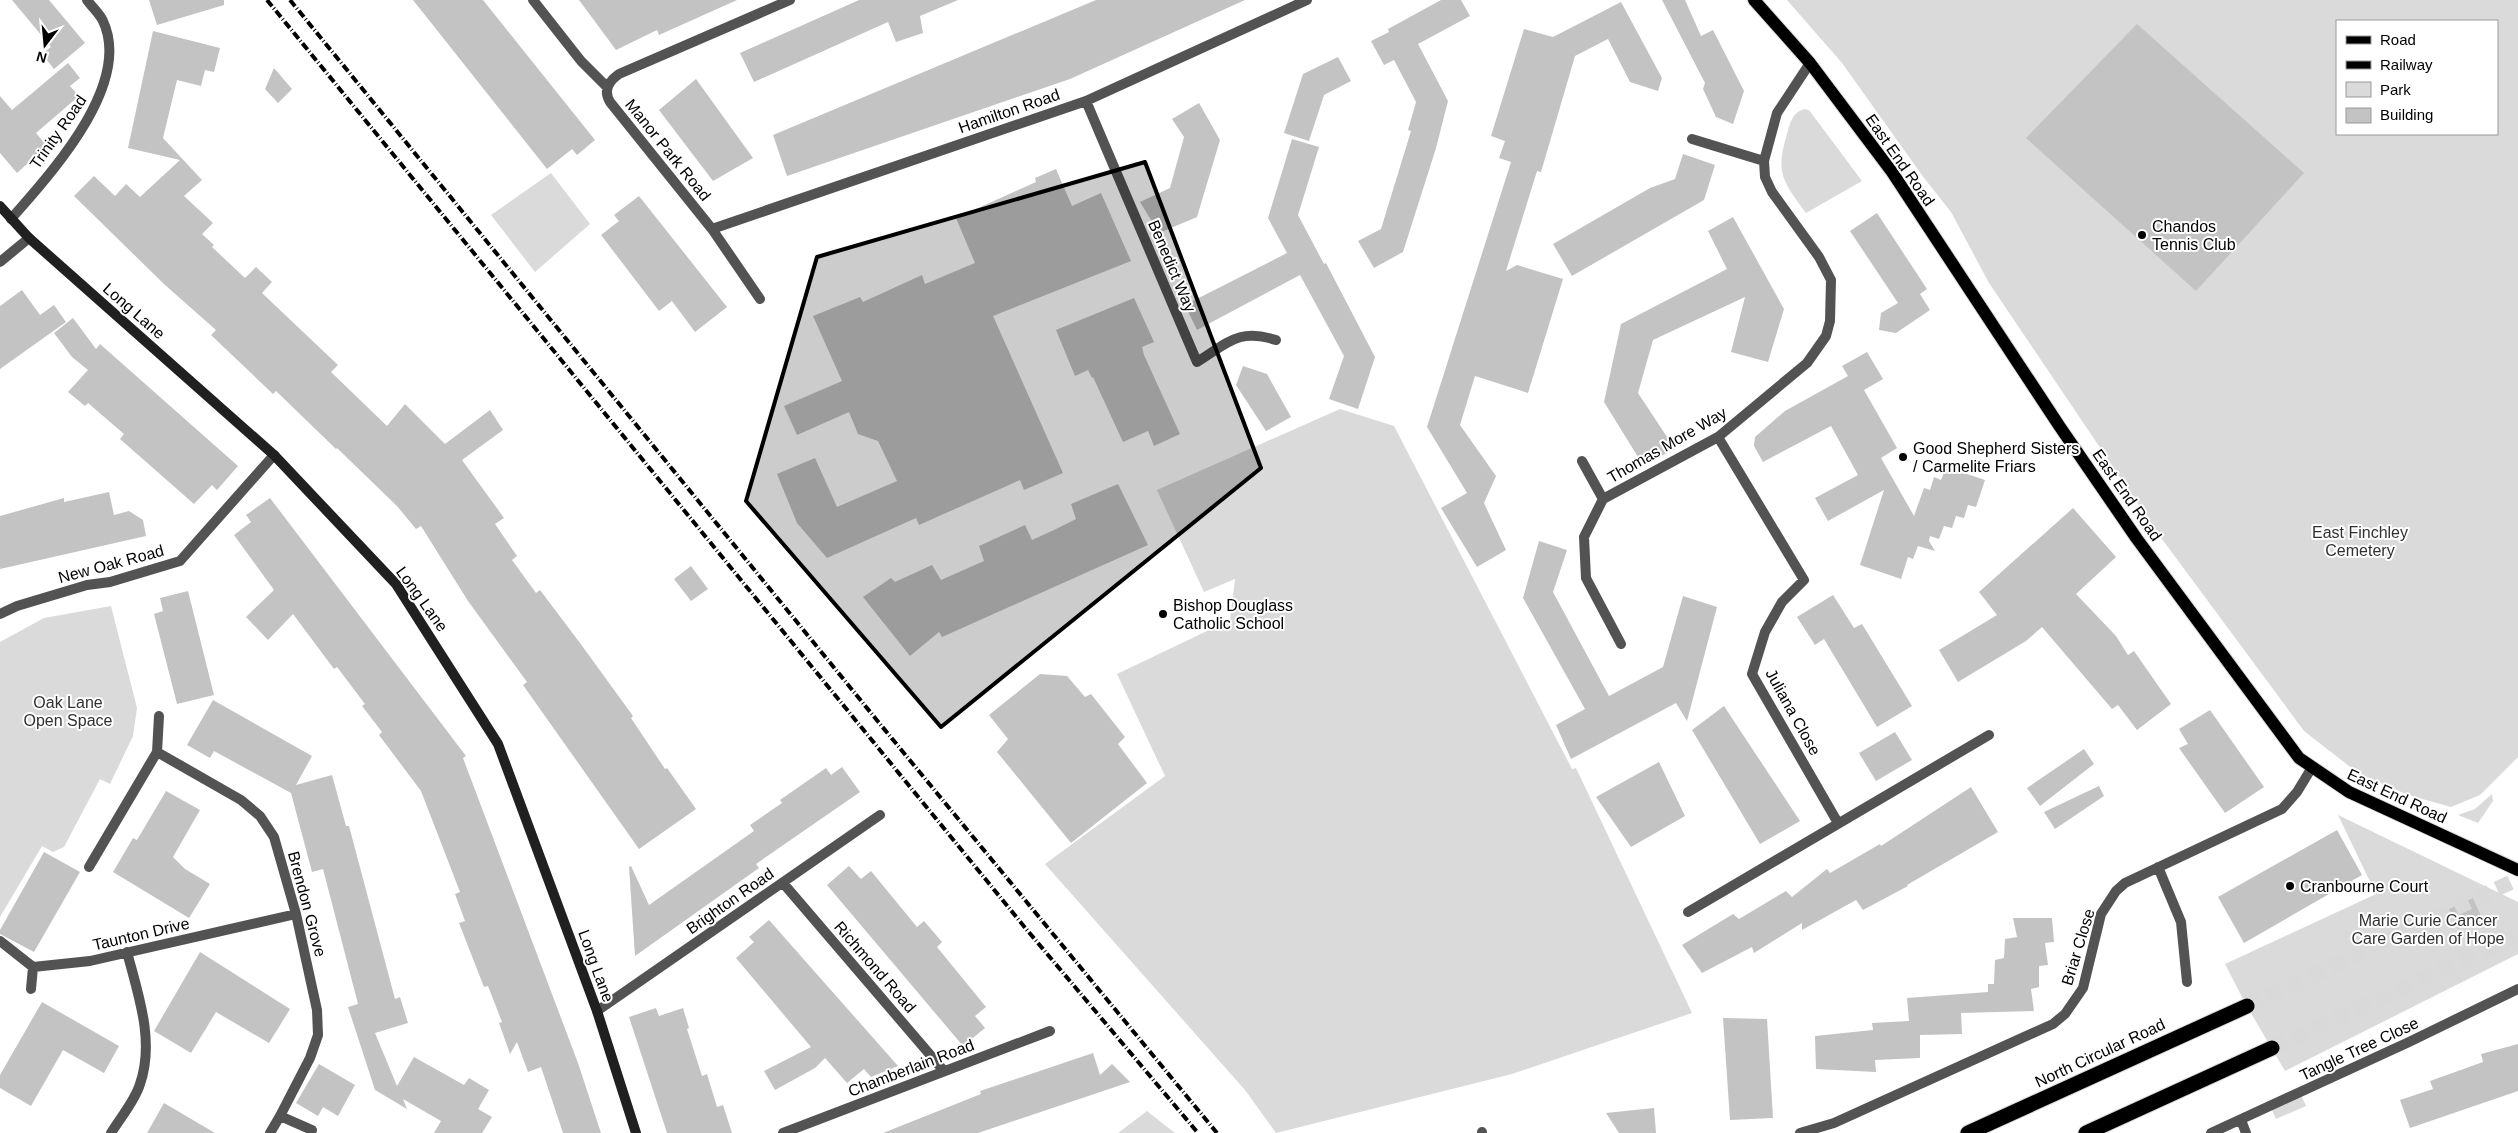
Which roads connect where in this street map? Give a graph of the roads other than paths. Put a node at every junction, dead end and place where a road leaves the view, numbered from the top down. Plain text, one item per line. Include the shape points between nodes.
1 (87, 0) edge
2 (533, 0) edge
3 (790, 0) edge
4 (1308, 0) edge
5 (1754, 0) edge
6 (1810, 63) junction
7 (607, 87) junction
8 (1086, 101) junction
9 (1692, 139) dead end
10 (1764, 162) junction
11 (0, 206) edge
12 (11, 219) junction
13 (712, 229) junction
14 (29, 238) junction
15 (0, 262) edge
16 (760, 299) dead end
17 (1276, 340) dead end
18 (1718, 437) junction
19 (274, 455) junction
20 (1582, 461) dead end
21 (1604, 498) junction
22 (0, 614) edge
23 (1621, 644) dead end
24 (159, 716) dead end
25 (1988, 735) dead end
26 (157, 752) junction
27 (2311, 769) junction
28 (880, 815) dead end
29 (1838, 824) junction
30 (89, 867) dead end
31 (2158, 868) junction
32 (2518, 870) edge
33 (782, 883) junction
34 (1688, 912) dead end
35 (296, 914) junction
36 (0, 941) edge
37 (127, 952) junction
38 (33, 967) junction
39 (2187, 982) dead end
40 (31, 989) dead end
41 (2518, 989) edge
42 (2247, 1006) tunnel mouth
43 (597, 1011) junction
44 (1050, 1031) dead end
45 (2272, 1048) tunnel mouth
46 (944, 1071) junction
47 (280, 1116) junction
48 (2241, 1120) junction
49 (312, 1130) dead end
50 (111, 1133) edge
51 (270, 1133) edge
52 (636, 1133) edge
53 (783, 1133) edge
54 (1800, 1133) edge
55 (1968, 1133) edge
56 (2086, 1133) edge
57 (2211, 1133) edge
58 (2246, 1133) edge

1 - 12 street, Trinity Road via 103,20 108,35 110,62 98,103 36,190
2 - 7 street via 581,61
3 - 7 street via 619,74
4 - 8 street, Hamilton Road
5 - 6 main road, East End Road
6 - 10 street, Thomas More Way via 1777,113
6 - 27 main road, East End Road via 1892,172 2060,428 2142,546 2288,746
7 - 13 street, Manor Park Road via 606,96 610,102
8 - 13 street, Hamilton Road
8 - 17 street, Benedict Way via 1197,362 1239,336 1258,334
9 - 10 street
10 - 18 street, Thomas More Way via 1772,192 1819,257 1831,280 1830,320 1826,336 1807,363
11 - 12 street, Long Lane
12 - 14 street, Long Lane
13 - 16 street, Manor Park Road
14 - 15 street
14 - 19 street, Long Lane
18 - 21 street, Thomas More Way
18 - 29 street, Juliana Close via 1804,580 1782,602 1765,632 1752,674
19 - 22 street, New Oak Road via 180,561 17,606
19 - 43 street, Long Lane via 396,584 498,744
20 - 21 street
21 - 23 street via 1584,536 1586,578
24 - 26 street
25 - 29 street
26 - 30 street
26 - 35 street, Brendon Grove via 241,800 260,816 274,837
27 - 31 street, Briar Close via 2282,809
27 - 32 main road, East End Road via 2349,792
28 - 33 street, Brighton Road
29 - 34 street
31 - 39 street via 2181,922
31 - 54 street, Briar Close via 2126,883 2109,901 2101,914 2083,988 2065,1014 2053,1024 1834,1123
33 - 43 street, Brighton Road
33 - 46 street, Richmond Road
35 - 37 street, Taunton Drive
35 - 47 street, Brendon Grove via 317,1010 318,1035 310,1058
36 - 38 street
37 - 38 street, Taunton Drive
37 - 50 street via 144,1016 146,1059 140,1085
38 - 40 street
41 - 48 street, Tangle Tree Close
42 - 55 highway, North Circular Road
43 - 52 street, Long Lane
44 - 46 street, Chamberlain Road
45 - 56 highway
46 - 53 street, Chamberlain Road
47 - 49 street
47 - 51 street, Brendon Grove
48 - 57 street, Tangle Tree Close
48 - 58 street

